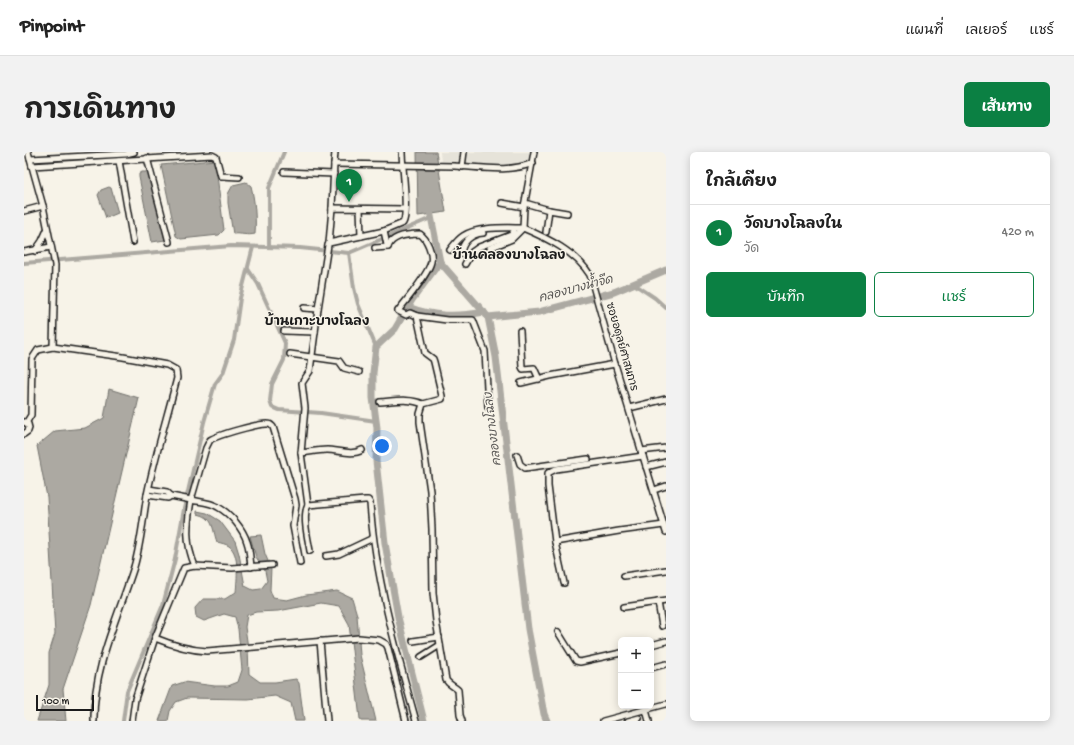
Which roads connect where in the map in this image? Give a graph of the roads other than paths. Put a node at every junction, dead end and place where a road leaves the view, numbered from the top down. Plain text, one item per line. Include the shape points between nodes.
1 (28, 152) edge
2 (134, 152) edge
3 (335, 152) edge
4 (402, 152) edge
5 (464, 152) edge
6 (534, 152) edge
7 (30, 158) junction
8 (147, 158) junction
9 (119, 161) junction
10 (533, 163) junction
11 (334, 164) junction
12 (402, 165) junction
13 (32, 166) junction
14 (462, 167) junction
15 (284, 172) dead end
16 (334, 174) junction
17 (239, 177) dead end
18 (502, 203) dead end
19 (524, 205) junction
20 (43, 206) junction
21 (332, 208) junction
22 (360, 209) junction
23 (405, 209) junction
24 (550, 210) junction
25 (24, 211) edge
26 (567, 213) dead end
27 (47, 229) junction
28 (518, 230) junction
29 (384, 231) junction
30 (546, 232) dead end
31 (361, 236) junction
32 (133, 242) dead end
33 (169, 242) dead end
34 (328, 244) junction
35 (388, 246) junction
36 (51, 247) junction
37 (375, 248) dead end
38 (490, 248) dead end
39 (450, 250) dead end
40 (34, 251) junction
41 (24, 252) edge
42 (461, 254) dead end
43 (465, 264) dead end
44 (304, 308) dead end
45 (318, 309) junction
46 (417, 316) junction
47 (284, 331) dead end
48 (520, 331) dead end
49 (315, 332) junction
50 (53, 347) junction
51 (290, 354) dead end
52 (312, 358) junction
53 (615, 364) junction
54 (359, 372) dead end
55 (539, 379) junction
56 (521, 383) dead end
57 (666, 399) edge
58 (380, 402) dead end
59 (423, 404) junction
60 (488, 407) dead end
61 (629, 408) junction
62 (25, 423) edge
63 (24, 434) edge
64 (666, 448) edge
65 (362, 450) dead end
66 (301, 454) junction
67 (642, 454) junction
68 (517, 455) dead end
69 (588, 459) dead end
70 (666, 462) edge
71 (646, 467) junction
72 (666, 486) edge
73 (149, 489) junction
74 (654, 490) junction
75 (147, 495) junction
76 (171, 496) junction
77 (189, 500) junction
78 (308, 506) junction
79 (663, 512) edge
80 (664, 525) junction
81 (666, 532) edge
82 (373, 538) junction
83 (555, 542) junction
84 (310, 550) dead end
85 (326, 556) dead end
86 (300, 563) dead end
87 (195, 566) junction
88 (272, 566) dead end
89 (251, 567) junction
90 (666, 570) edge
91 (624, 576) dead end
92 (564, 583) dead end
93 (666, 601) edge
94 (658, 602) junction
95 (624, 608) dead end
96 (662, 626) dead end
97 (558, 632) dead end
98 (439, 637) junction
99 (155, 638) junction
100 (320, 641) junction
101 (413, 641) dead end
102 (666, 641) edge
103 (654, 644) edge
104 (440, 645) junction
105 (618, 654) edge
106 (421, 657) dead end
107 (666, 664) edge
108 (654, 667) edge
109 (666, 704) edge
110 (646, 710) junction
111 (639, 718) dead end
112 (94, 721) edge
113 (132, 721) edge
114 (327, 721) edge
115 (406, 721) edge
116 (416, 721) edge
117 (462, 721) edge
118 (603, 721) edge
119 (628, 721) edge
120 (649, 721) edge

1 - 7 street
2 - 7 street
3 - 11 street
4 - 12 street
5 - 14 street
6 - 10 street
7 - 13 street
8 - 9 street
8 - 17 street via 214,155 221,176
8 - 33 street
9 - 13 street
9 - 32 street
10 - 14 street via 523,167 501,169
10 - 19 street
11 - 12 street
11 - 16 street
12 - 14 street
12 - 23 street
13 - 20 street
15 - 16 street
16 - 21 street
18 - 19 street
19 - 24 street
19 - 28 street
20 - 25 street
20 - 27 street
21 - 22 street
21 - 34 street
22 - 23 street
22 - 31 street
23 - 29 street via 402,223
24 - 26 street
24 - 30 street
27 - 36 street
27 - 40 street
28 - 38 street via 512,239
28 - 39 street via 488,229 469,232 457,240
28 - 42 street via 474,235 463,245
28 - 43 street via 479,247 472,252
28 - 53 street, ซอยอดุลย์ศาสนการ via 541,235 560,246 586,268 593,280
29 - 31 street
29 - 35 street
31 - 34 street
34 - 45 street
35 - 37 street
35 - 46 street via 390,241 403,235 420,234 428,245 431,263 398,311
36 - 40 street
36 - 50 street via 55,265
40 - 41 street
44 - 45 street
45 - 49 street
46 - 59 street via 424,353 433,359 442,396 442,399
46 - 60 street via 473,320 486,351
47 - 49 street
48 - 55 street via 522,367 534,368
49 - 52 street
50 - 62 street via 38,350 32,359 31,415
50 - 73 street via 167,365 176,370 177,378
51 - 52 street
52 - 54 street via 339,361 344,368
52 - 66 street via 310,371 302,383 305,408
53 - 55 street
53 - 61 street, ซอยอดุลย์ศาสนการ
55 - 56 street
57 - 61 street
58 - 59 street via 416,400
59 - 98 street via 420,422 430,491 432,593
61 - 67 street, ซอยอดุลย์ศาสนการ
62 - 63 street via 29,430
64 - 67 street
65 - 66 street via 317,450
66 - 78 street
67 - 71 street, ซอยอดุลย์ศาสนการ
67 - 83 street via 556,469 548,473
68 - 69 street via 520,464 525,468
70 - 71 street
71 - 74 street, ซอยอดุลย์ศาสนการ
72 - 74 street
73 - 75 street
73 - 76 street via 167,492
74 - 79 street, ซอยอดุลย์ศาสนการ
75 - 76 street via 168,498
75 - 112 street via 134,566 103,657 94,695
76 - 77 street
77 - 86 street via 210,440 254,426 270,424 296,502 293,526
77 - 87 street via 188,545
77 - 89 street via 210,503 232,518 240,527 247,542
78 - 82 street via 367,500 370,503
78 - 84 street via 306,516
79 - 80 street, ซอยอดุลย์ศาสนการ
80 - 81 street, ซอยอดุลย์ศาสนการ
80 - 83 street
82 - 85 street via 339,554
82 - 116 street via 402,671
83 - 92 street
87 - 89 street
87 - 99 street via 182,570
88 - 89 street
90 - 91 street
93 - 94 street
94 - 95 street
94 - 96 street
97 - 105 street via 576,661
98 - 101 street
98 - 104 street
99 - 100 street via 189,650 207,651
99 - 113 street via 135,699
100 - 114 street
100 - 115 street via 359,638 379,640 386,644
102 - 103 street
104 - 106 street
104 - 117 street via 446,680 456,688
107 - 108 street
109 - 110 street
110 - 118 street
110 - 120 street
111 - 119 street

